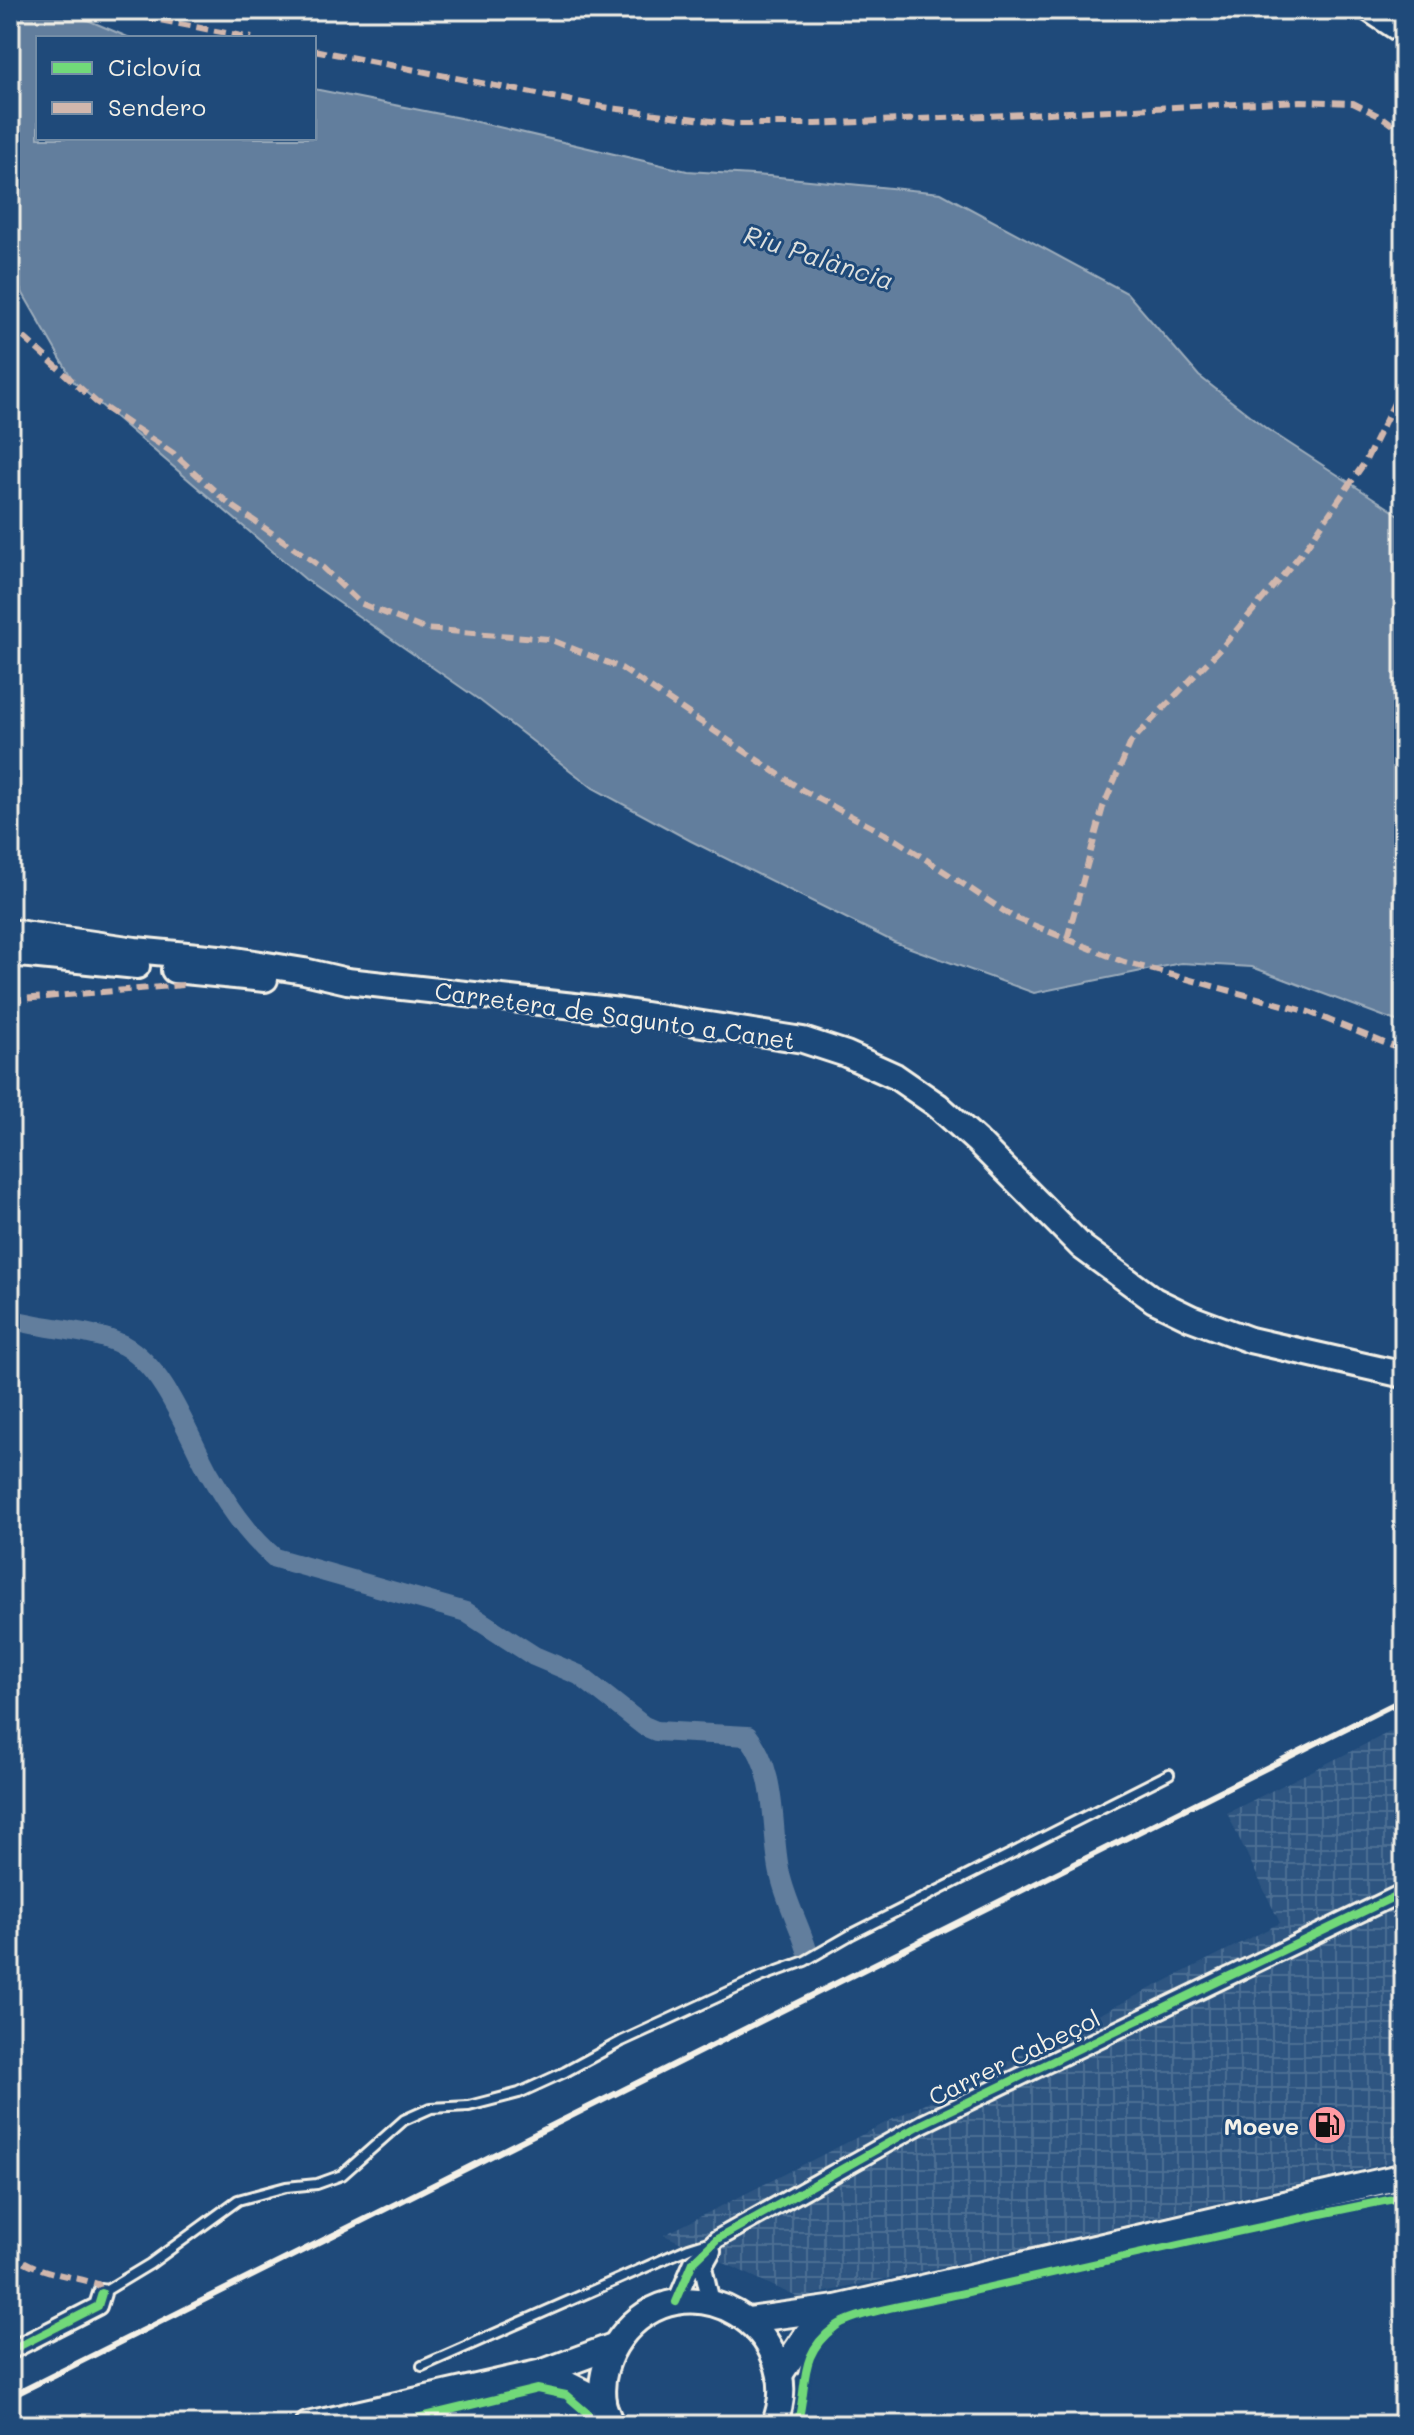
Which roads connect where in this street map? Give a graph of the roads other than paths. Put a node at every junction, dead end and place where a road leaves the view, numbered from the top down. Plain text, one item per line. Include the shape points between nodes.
1 (1371, 10) edge
2 (1404, 32) edge
3 (10, 932) edge
4 (10, 941) edge
5 (84, 943) junction
6 (10, 953) edge
7 (347, 981) junction
8 (1404, 1375) edge
9 (1169, 1774) dead end
10 (1404, 1892) edge
11 (1404, 2176) edge
12 (717, 2239) junction
13 (102, 2293) joint
14 (676, 2302) junction
15 (711, 2302) junction
16 (836, 2308) junction
17 (749, 2320) junction
18 (613, 2346) junction
19 (10, 2351) edge
20 (422, 2366) dead end
21 (543, 2372) junction
22 (781, 2373) junction
23 (607, 2414) edge
24 (308, 2425) edge
25 (774, 2425) edge

1 - 2 main road
3 - 5 main road
4 - 5 main road
5 - 7 main road via 229,959
6 - 7 main road via 299,982
7 - 8 main road, Carretera de Sagunto a Canet via 620,1011 803,1040 846,1054 895,1076 937,1105 1082,1247 1154,1300 1250,1340
9 - 13 lane via 805,1961 622,2041 519,2093 469,2106 431,2108 404,2120 342,2175 238,2200
10 - 12 street, Carrer Cabeçol via 922,2124
11 - 16 main road
12 - 14 street, Carrer Cabeçol via 693,2262
12 - 15 street via 703,2267
12 - 20 lane
13 - 19 street via 98,2306
14 - 15 main road
14 - 18 main road via 640,2317
15 - 17 main road
16 - 17 main road
16 - 22 main road via 807,2334
17 - 22 main road via 769,2344
18 - 21 main road
18 - 23 main road via 603,2373
21 - 23 main road
21 - 24 main road
22 - 25 main road via 781,2408

